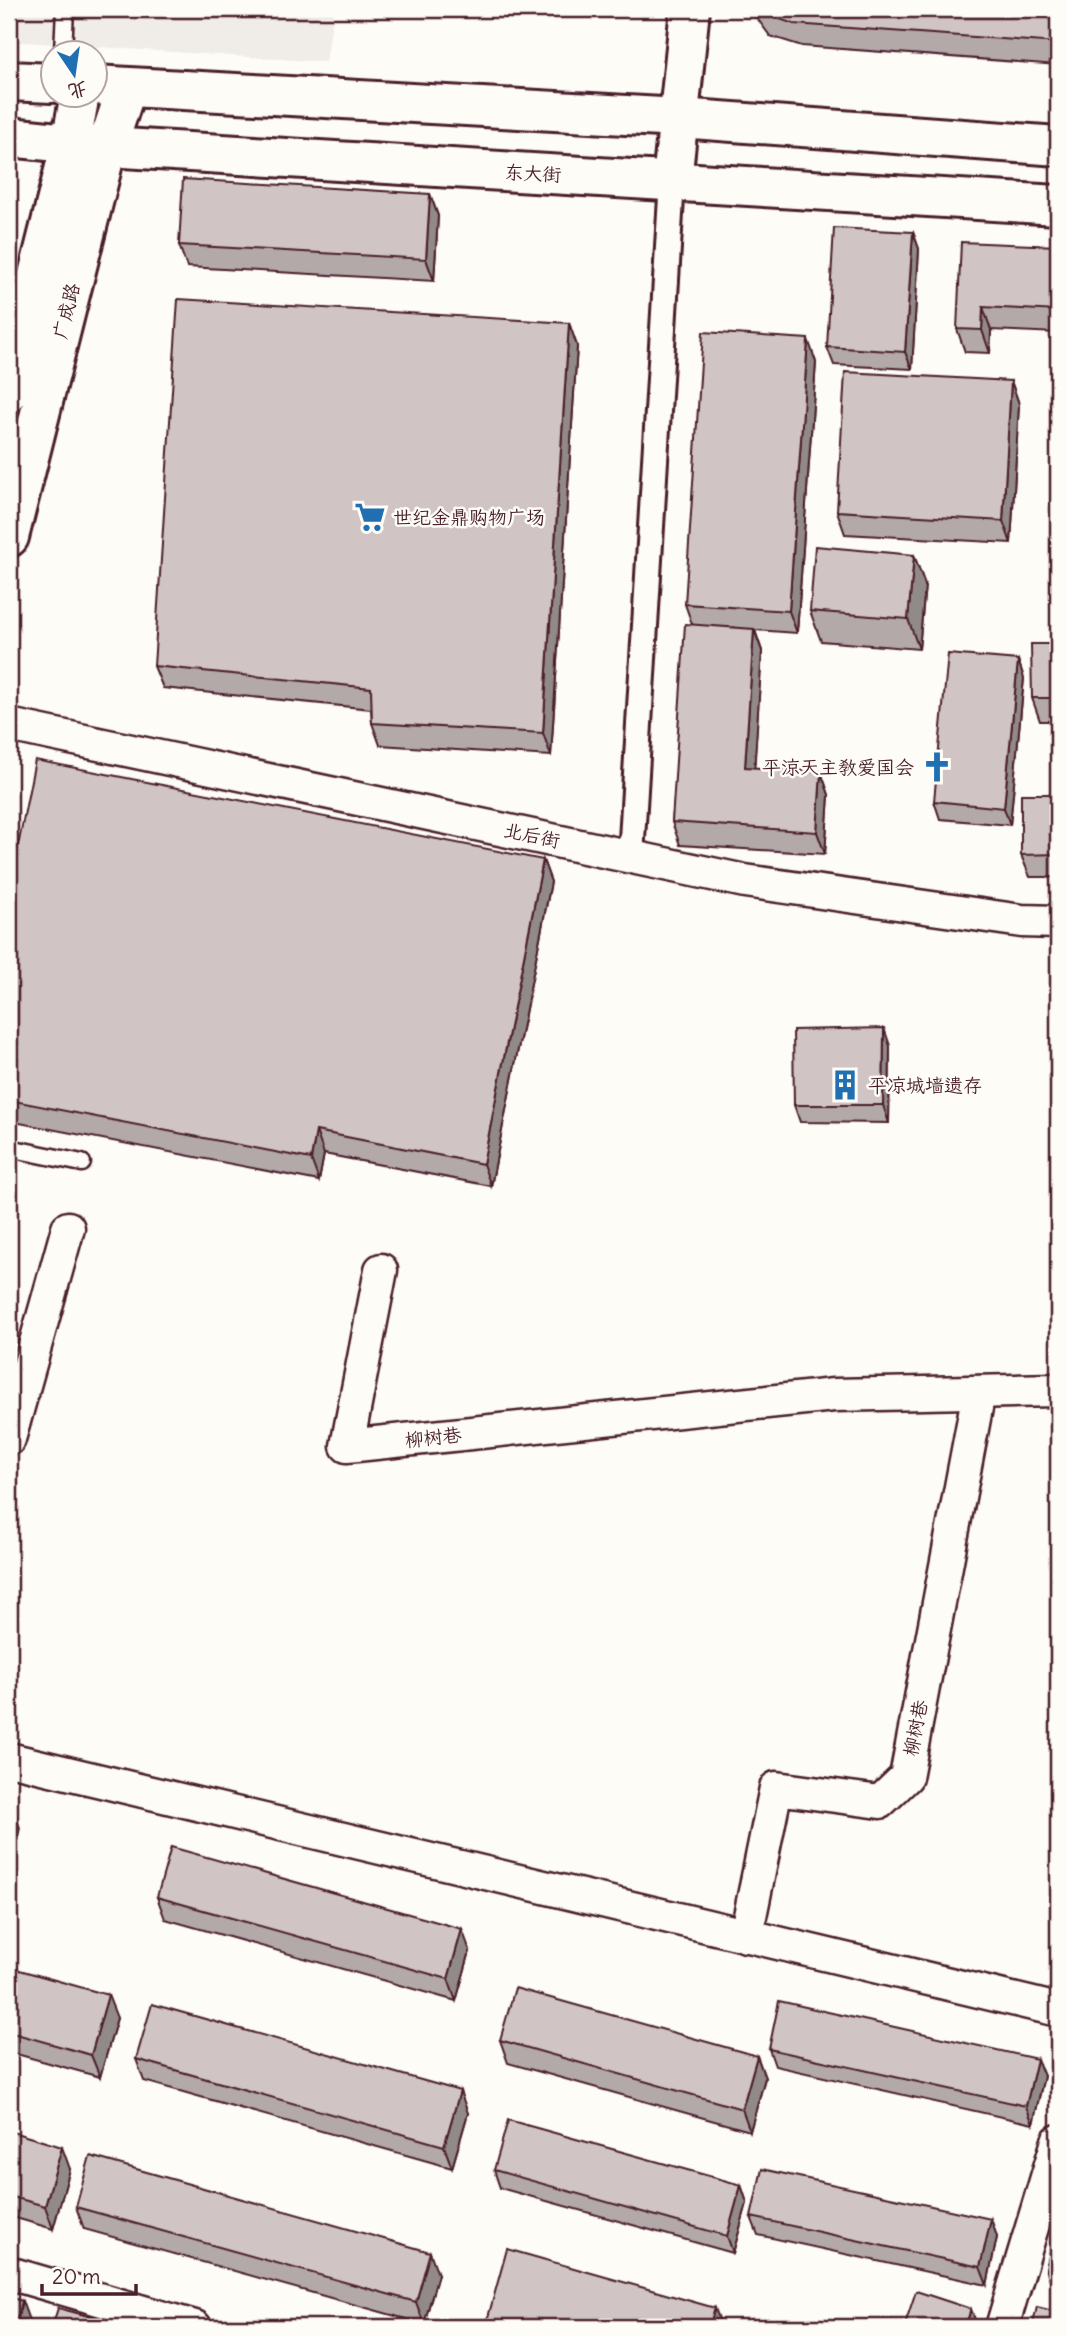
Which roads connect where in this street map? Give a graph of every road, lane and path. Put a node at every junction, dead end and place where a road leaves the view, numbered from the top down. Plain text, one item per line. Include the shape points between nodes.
1 (65, 9) edge
2 (690, 9) edge
3 (64, 38) edge
4 (9, 81) edge
5 (38, 82) edge
6 (111, 86) edge
7 (82, 108) edge
8 (679, 118) junction
9 (9, 137) edge
10 (89, 145) junction
11 (1058, 146) edge
12 (672, 181) junction
13 (1058, 205) edge
14 (9, 391) edge
15 (9, 537) edge
16 (9, 725) edge
17 (631, 856) junction
18 (1058, 922) edge
19 (9, 1147) edge
20 (82, 1163) dead end
21 (68, 1228) dead end
22 (381, 1270) dead end
23 (1058, 1391) edge
24 (979, 1392) junction
25 (9, 1439) edge
26 (9, 1759) edge
27 (746, 1936) junction
28 (1058, 2010) edge
29 (1058, 2141) edge
30 (9, 2273) edge
31 (195, 2327) edge
32 (1002, 2327) edge

1 - 3 lane
2 - 8 main road
4 - 5 main road
6 - 8 main road
6 - 10 main road, 广成路
7 - 10 main road, 广成路
8 - 11 main road
8 - 12 main road
9 - 10 main road, 东大街
10 - 12 main road, 东大街
10 - 14 main road, 广成路
10 - 15 main road, 广成路
12 - 13 main road, 东大街
12 - 17 street
16 - 17 street, 北后街
17 - 18 street, 北后街 via 746,881 1022,921
19 - 20 lane
21 - 25 street
22 - 24 street, 柳树巷 via 347,1446 834,1395
23 - 24 street, 柳树巷
24 - 27 street, 柳树巷 via 906,1777 880,1802 776,1788
26 - 27 street
27 - 28 street
29 - 32 street
30 - 31 street

